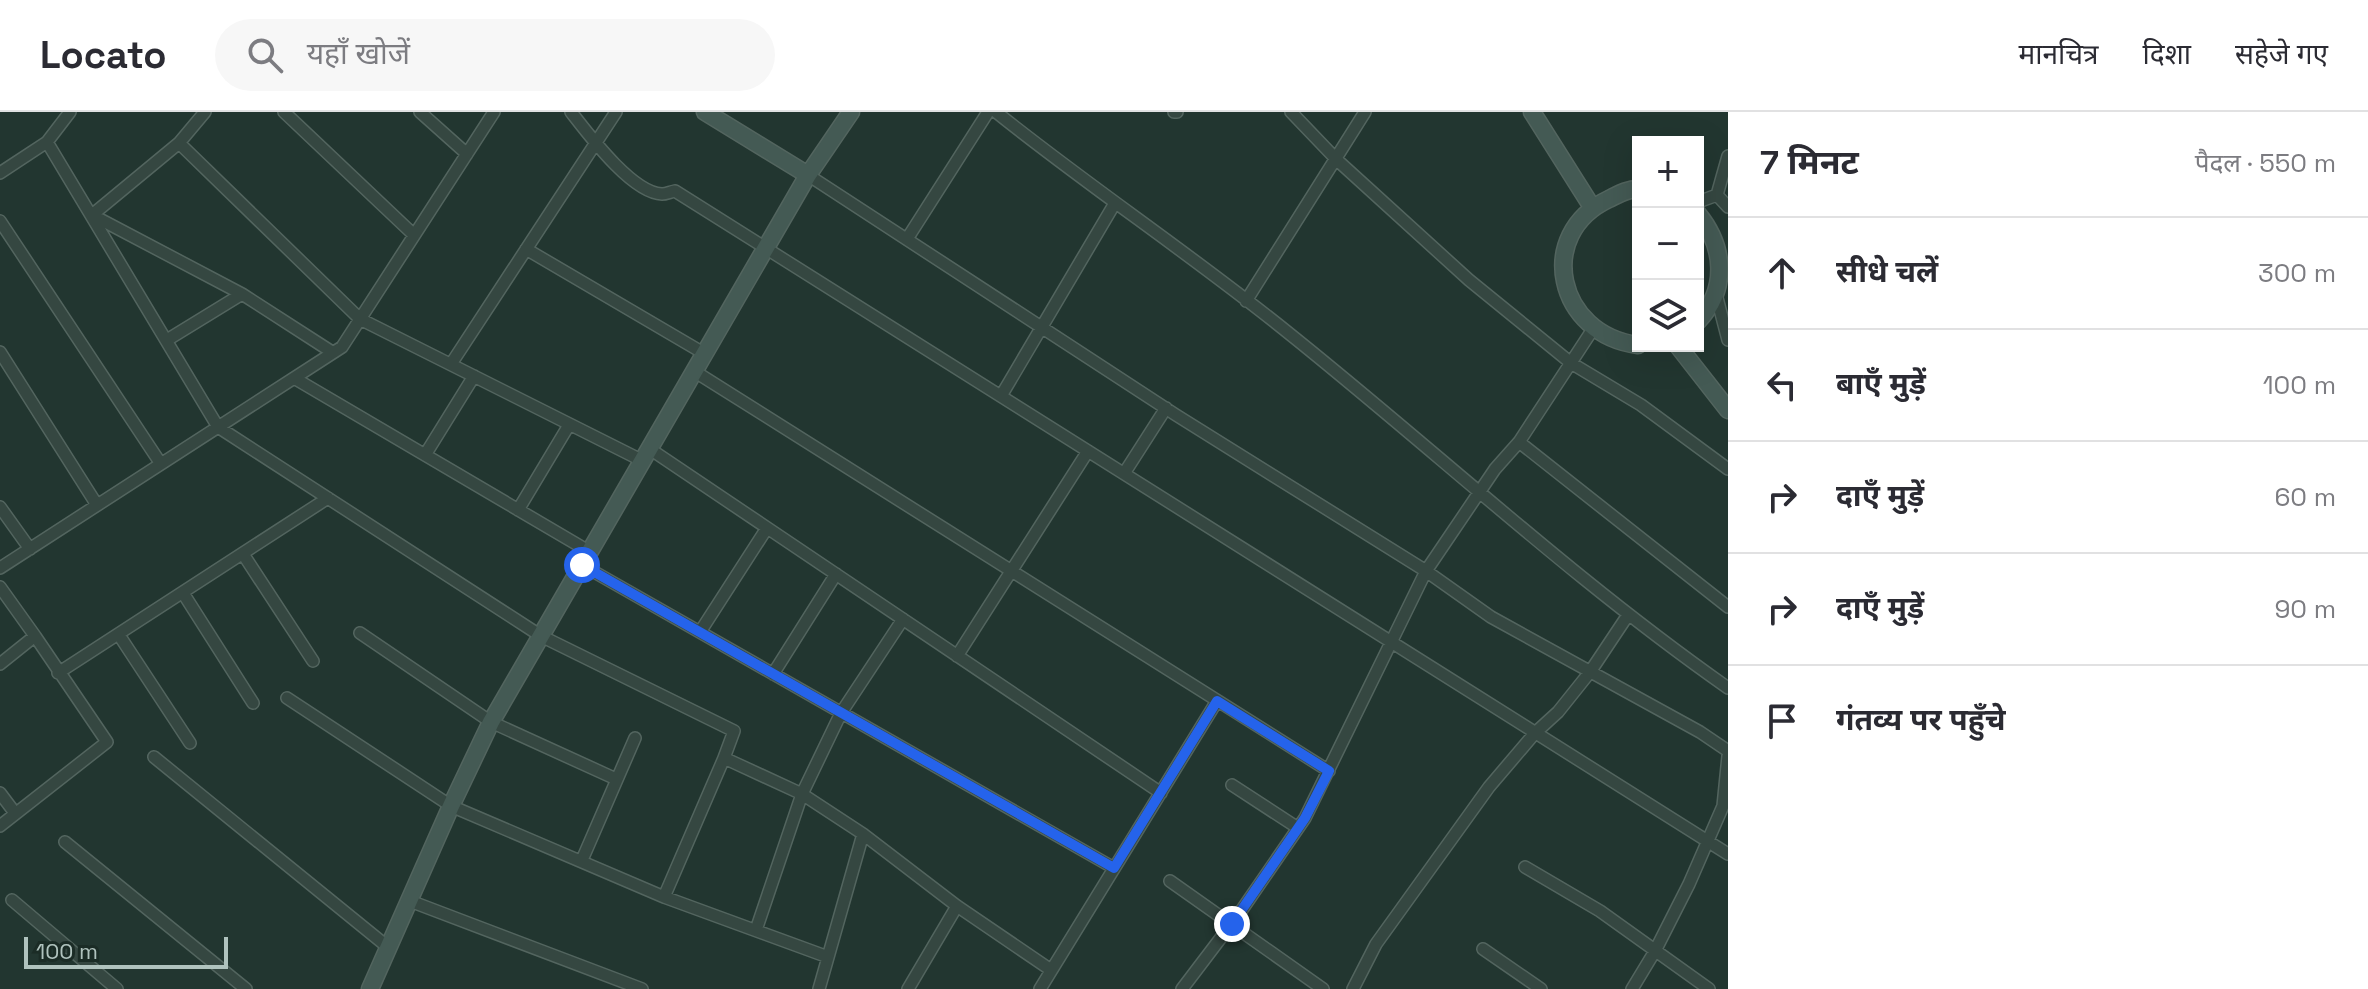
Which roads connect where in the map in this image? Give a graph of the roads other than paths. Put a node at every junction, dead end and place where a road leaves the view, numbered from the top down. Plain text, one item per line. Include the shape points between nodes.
1 (70, 112) edge
2 (205, 112) edge
3 (284, 112) edge
4 (420, 112) edge
5 (494, 112) edge
6 (571, 112) edge
7 (616, 112) edge
8 (705, 112) edge
9 (851, 112) edge
10 (988, 112) edge
11 (996, 112) edge
12 (1291, 112) edge
13 (1365, 112) edge
14 (1532, 112) edge
15 (47, 142) junction
16 (179, 143) junction
17 (596, 143) junction
18 (467, 154) junction
19 (1728, 156) edge
20 (1337, 160) junction
21 (0, 173) edge
22 (808, 175) junction
23 (1632, 189) edge
24 (1717, 195) junction
25 (1704, 200) edge
26 (1115, 203) junction
27 (1592, 207) junction
28 (1728, 207) edge
29 (92, 215) junction
30 (0, 221) edge
31 (1704, 221) edge
32 (414, 235) junction
33 (907, 239) junction
34 (766, 248) junction
35 (526, 249) junction
36 (1724, 263) edge
37 (242, 294) junction
38 (1716, 294) junction
39 (1246, 301) junction
40 (1704, 312) edge
41 (360, 319) junction
42 (1041, 327) junction
43 (1593, 329) junction
44 (167, 340) junction
45 (1728, 340) edge
46 (1632, 344) edge
47 (0, 352) edge
48 (332, 352) junction
49 (1683, 352) edge
50 (705, 354) junction
51 (1571, 363) junction
52 (451, 364) junction
53 (694, 371) junction
54 (474, 376) junction
55 (294, 378) junction
56 (1001, 396) junction
57 (1166, 408) junction
58 (1728, 410) edge
59 (569, 425) junction
60 (218, 427) junction
61 (1519, 442) junction
62 (1088, 451) junction
63 (425, 455) junction
64 (646, 455) junction
65 (161, 464) junction
66 (1728, 469) edge
67 (1125, 472) junction
68 (1481, 492) junction
69 (328, 498) junction
70 (97, 505) junction
71 (0, 507) edge
72 (518, 510) junction
73 (767, 528) junction
74 (30, 549) junction
75 (243, 554) junction
76 (586, 559) junction
77 (0, 568) edge
78 (1011, 571) junction
79 (1426, 571) junction
80 (836, 574) junction
81 (0, 587) edge
82 (183, 593) junction
83 (1728, 607) edge
84 (1628, 615) junction
85 (903, 619) junction
86 (700, 632) junction
87 (360, 633) dead end
88 (119, 635) junction
89 (35, 636) junction
90 (541, 636) junction
91 (1391, 642) junction
92 (957, 656) junction
93 (313, 661) dead end
94 (0, 664) edge
95 (1590, 672) junction
96 (58, 673) junction
97 (773, 674) junction
98 (1728, 688) edge
99 (287, 698) dead end
100 (1217, 701) junction
101 (253, 703) dead end
102 (841, 713) junction
103 (491, 722) junction
104 (1535, 733) junction
105 (635, 738) dead end
106 (190, 743) dead end
107 (1728, 753) edge
108 (154, 757) dead end
109 (724, 758) junction
110 (1329, 771) junction
111 (616, 779) junction
112 (1232, 785) dead end
113 (0, 793) edge
114 (1161, 793) junction
115 (802, 794) junction
116 (451, 806) junction
117 (15, 813) junction
118 (0, 826) edge
119 (1298, 828) junction
120 (863, 834) junction
121 (1707, 841) junction
122 (65, 842) dead end
123 (1728, 854) edge
124 (582, 860) junction
125 (1525, 867) dead end
126 (1114, 868) junction
127 (1170, 881) dead end
128 (664, 897) junction
129 (12, 900) dead end
130 (410, 901) junction
131 (957, 906) junction
132 (1232, 924) junction
133 (756, 930) junction
134 (389, 948) junction
135 (1483, 949) dead end
136 (1655, 951) junction
137 (828, 957) junction
138 (1051, 970) junction
139 (117, 989) edge
140 (246, 989) edge
141 (370, 989) edge
142 (642, 989) edge
143 (819, 989) edge
144 (908, 989) edge
145 (1040, 989) edge
146 (1182, 989) edge
147 (1323, 989) edge
148 (1353, 989) edge
149 (1541, 989) edge
150 (1632, 989) edge
151 (1709, 989) edge

1 - 15 street
2 - 16 street
3 - 32 street
4 - 18 street
5 - 18 street
6 - 17 street
7 - 17 street
8 - 22 street
9 - 22 street
10 - 33 street
11 - 26 street
12 - 20 street
13 - 20 street
14 - 27 street
15 - 21 street
15 - 29 street
16 - 29 street
16 - 41 street
17 - 34 street via 637,185 660,194 675,191
17 - 35 street
18 - 32 street
19 - 24 street
20 - 39 street
20 - 51 street via 1451,265
22 - 33 street
22 - 34 street
23 - 27 street
24 - 25 street
24 - 28 street
26 - 39 street
26 - 42 street
27 - 43 street via 1577,223 1564,253 1564,281 1574,308
29 - 37 street
29 - 44 street
30 - 65 street
31 - 36 street
32 - 41 street
33 - 42 street
34 - 50 street
34 - 56 street
35 - 50 street
35 - 52 street
36 - 38 street
37 - 44 street
37 - 48 street
38 - 40 street
38 - 45 street
39 - 68 street
41 - 48 street via 342,347
41 - 52 street
42 - 56 street
42 - 57 street
43 - 46 street
43 - 51 street
44 - 60 street
47 - 70 street
48 - 55 street
49 - 58 street
50 - 53 street
51 - 61 street
51 - 66 street via 1641,405
52 - 54 street
53 - 64 street
53 - 78 street
54 - 59 street
54 - 63 street
55 - 60 street
55 - 63 street
56 - 62 street
57 - 67 street
57 - 79 street
59 - 64 street
59 - 72 street
60 - 65 street
60 - 69 street
61 - 68 street
61 - 83 street
62 - 67 street
62 - 78 street
63 - 72 street
64 - 73 street
64 - 76 street
65 - 70 street
67 - 91 street
68 - 79 street
68 - 84 street
69 - 75 street
69 - 90 street
70 - 74 street
71 - 74 street
72 - 76 street
73 - 80 street
73 - 86 street
74 - 77 street
75 - 82 street
75 - 93 street
76 - 86 street
76 - 90 street
78 - 92 street
78 - 100 street
79 - 91 street
79 - 95 street via 1491,617
80 - 85 street
80 - 97 street
81 - 89 street
82 - 88 street
82 - 101 street
84 - 95 street
84 - 98 street
85 - 92 street
85 - 102 street
86 - 97 street
87 - 103 street
88 - 96 street
88 - 106 street
89 - 94 street
89 - 96 street
90 - 103 street
90 - 109 street via 734,731
91 - 104 street
91 - 110 street
92 - 114 street
95 - 104 street
95 - 107 street
96 - 117 street via 107,742
97 - 102 street
99 - 116 street
100 - 110 street
100 - 114 street
102 - 115 street
102 - 126 street
103 - 111 street
103 - 116 street
104 - 121 street
104 - 148 street via 1426,873 1376,944
105 - 111 street
107 - 121 street via 1723,806
108 - 134 street
109 - 115 street
109 - 128 street
110 - 119 street
111 - 124 street
112 - 119 street
113 - 117 street
114 - 126 street
115 - 120 street
115 - 133 street
116 - 124 street
116 - 130 street
117 - 118 street
119 - 132 street
120 - 131 street
120 - 137 street
121 - 123 street
121 - 136 street
122 - 140 street
124 - 128 street
125 - 136 street
126 - 138 street
127 - 132 street
128 - 133 street
129 - 139 street
130 - 134 street
130 - 142 street
131 - 138 street
131 - 144 street
132 - 146 street
132 - 147 street
133 - 137 street
134 - 141 street
135 - 149 street
136 - 150 street
136 - 151 street
137 - 143 street
138 - 145 street

